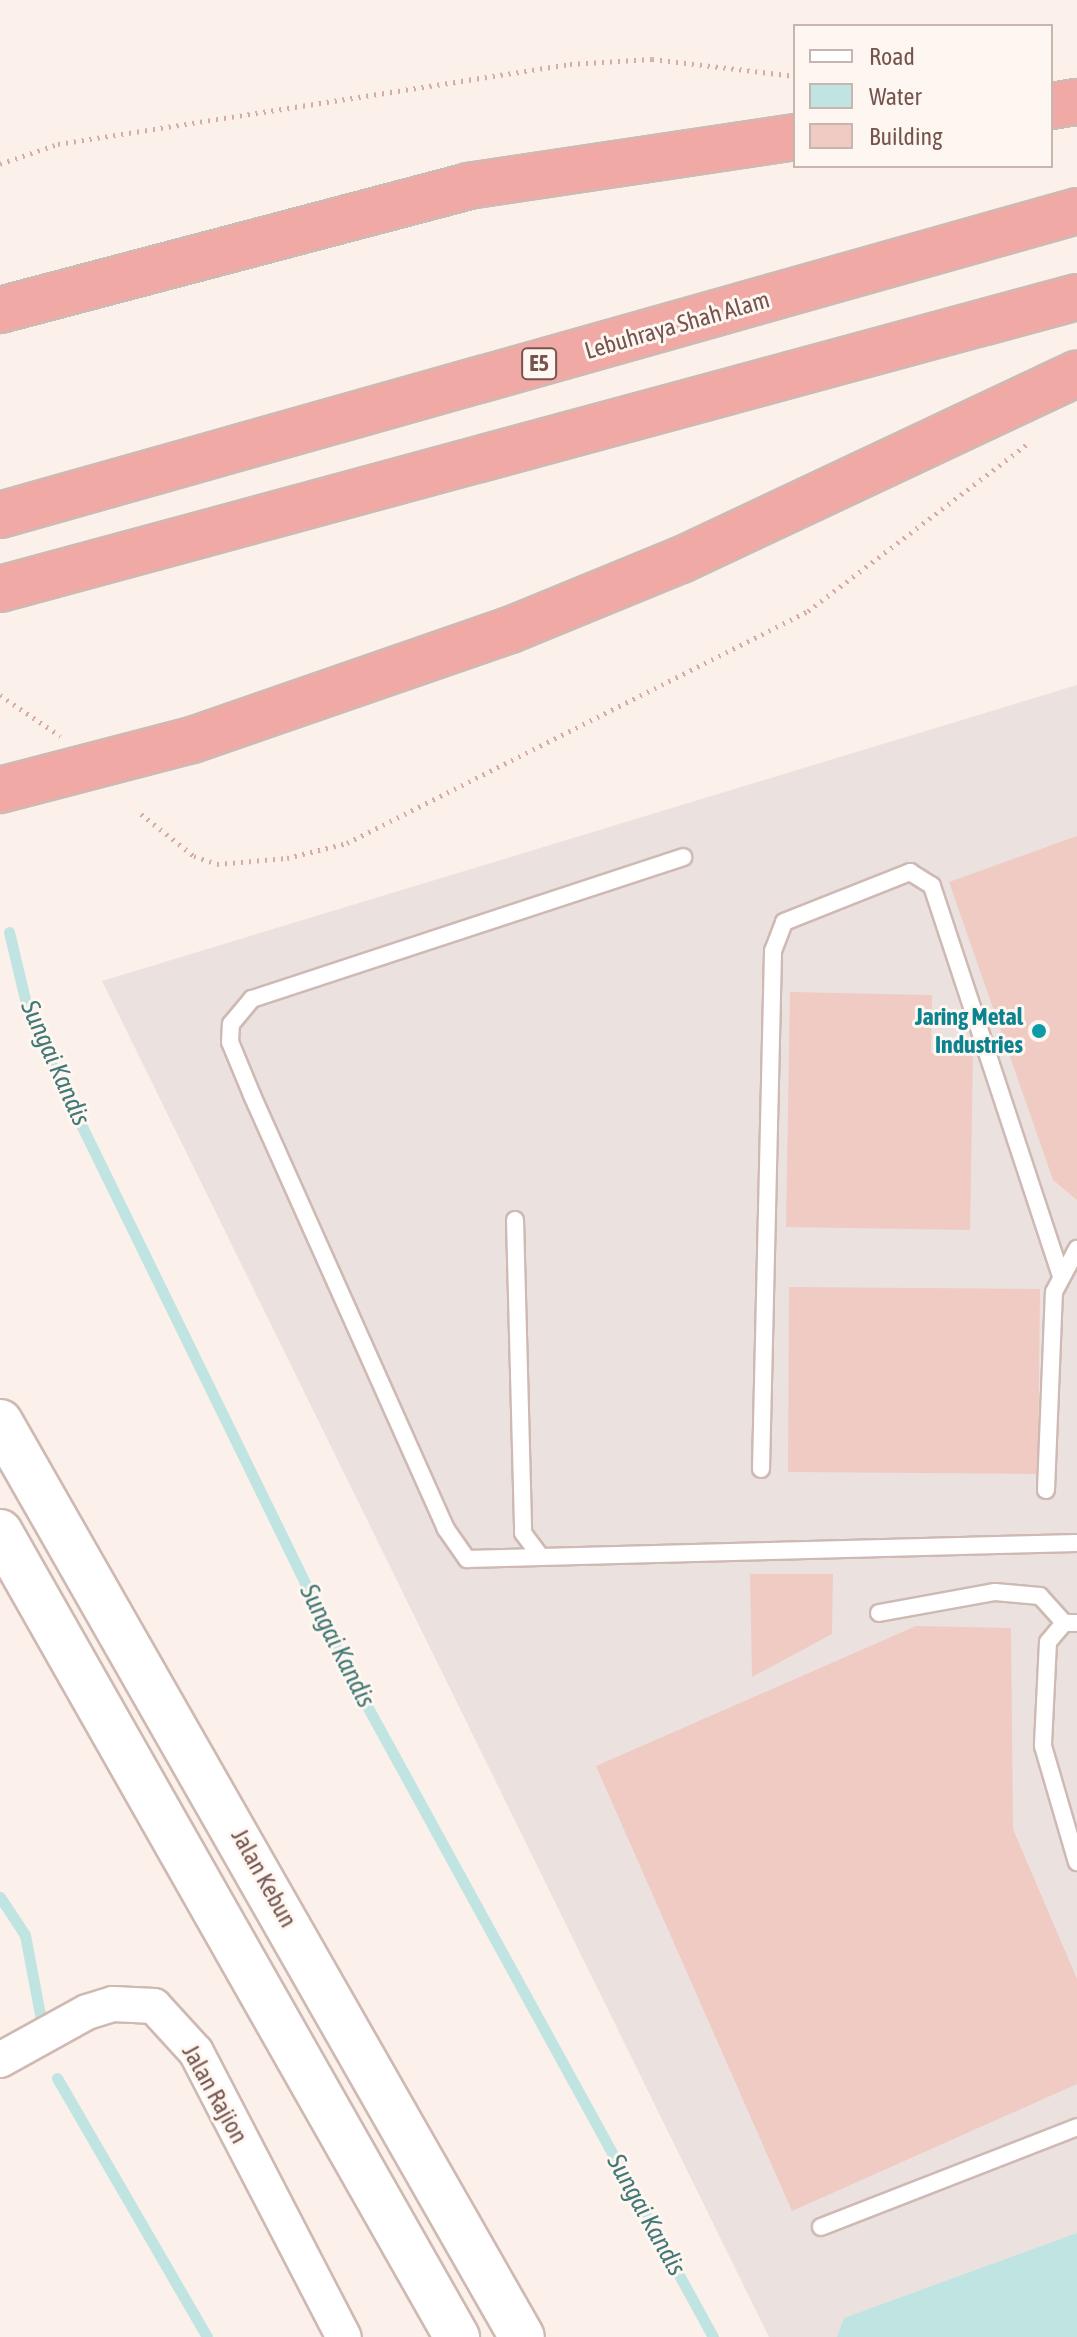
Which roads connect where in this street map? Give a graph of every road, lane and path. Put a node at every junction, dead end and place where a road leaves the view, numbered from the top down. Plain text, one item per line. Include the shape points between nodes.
1 (793, 76) edge
2 (1077, 102) edge
3 (1053, 106) edge
4 (793, 137) edge
5 (0, 164) edge
6 (1077, 211) edge
7 (1077, 297) edge
8 (0, 310) edge
9 (1077, 374) edge
10 (1040, 436) dead end
11 (0, 515) edge
12 (0, 589) edge
13 (0, 695) edge
14 (56, 757) junction
15 (0, 790) edge
16 (0, 801) edge
17 (141, 814) dead end
18 (683, 857) dead end
19 (515, 1220) dead end
20 (1077, 1249) edge
21 (1061, 1276) junction
22 (0, 1422) edge
23 (761, 1469) dead end
24 (1046, 1490) dead end
25 (0, 1532) edge
26 (1077, 1543) edge
27 (541, 1557) junction
28 (879, 1613) dead end
29 (1070, 1623) edge
30 (1077, 1862) edge
31 (0, 2060) edge
32 (1077, 2127) edge
33 (821, 2227) dead end
34 (344, 2337) edge
35 (457, 2337) edge
36 (522, 2337) edge

1 - 5 path via 652,59 570,64 58,144
2 - 3 highway
4 - 8 highway via 468,186
6 - 11 highway, Lebuhraya Shah Alam / E5
7 - 12 highway
9 - 14 highway via 681,560 510,630 281,712
10 - 17 path via 808,611 347,843 287,858 217,864 194,856
13 - 14 path
14 - 15 highway
14 - 16 highway
18 - 27 lane via 252,999 231,1024 230,1042 252,1095 446,1529 467,1559
19 - 27 lane via 523,1533
20 - 21 lane
21 - 23 lane via 932,886 910,872 784,922 773,951
21 - 24 lane via 1054,1292
22 - 36 main road, Jalan Kebun
25 - 35 main road
26 - 27 lane
28 - 29 lane via 995,1592 1040,1596
29 - 30 lane via 1048,1642 1043,1746
31 - 34 street, Jalan Rajion via 87,2012 113,2004 154,2006 196,2052
32 - 33 lane

